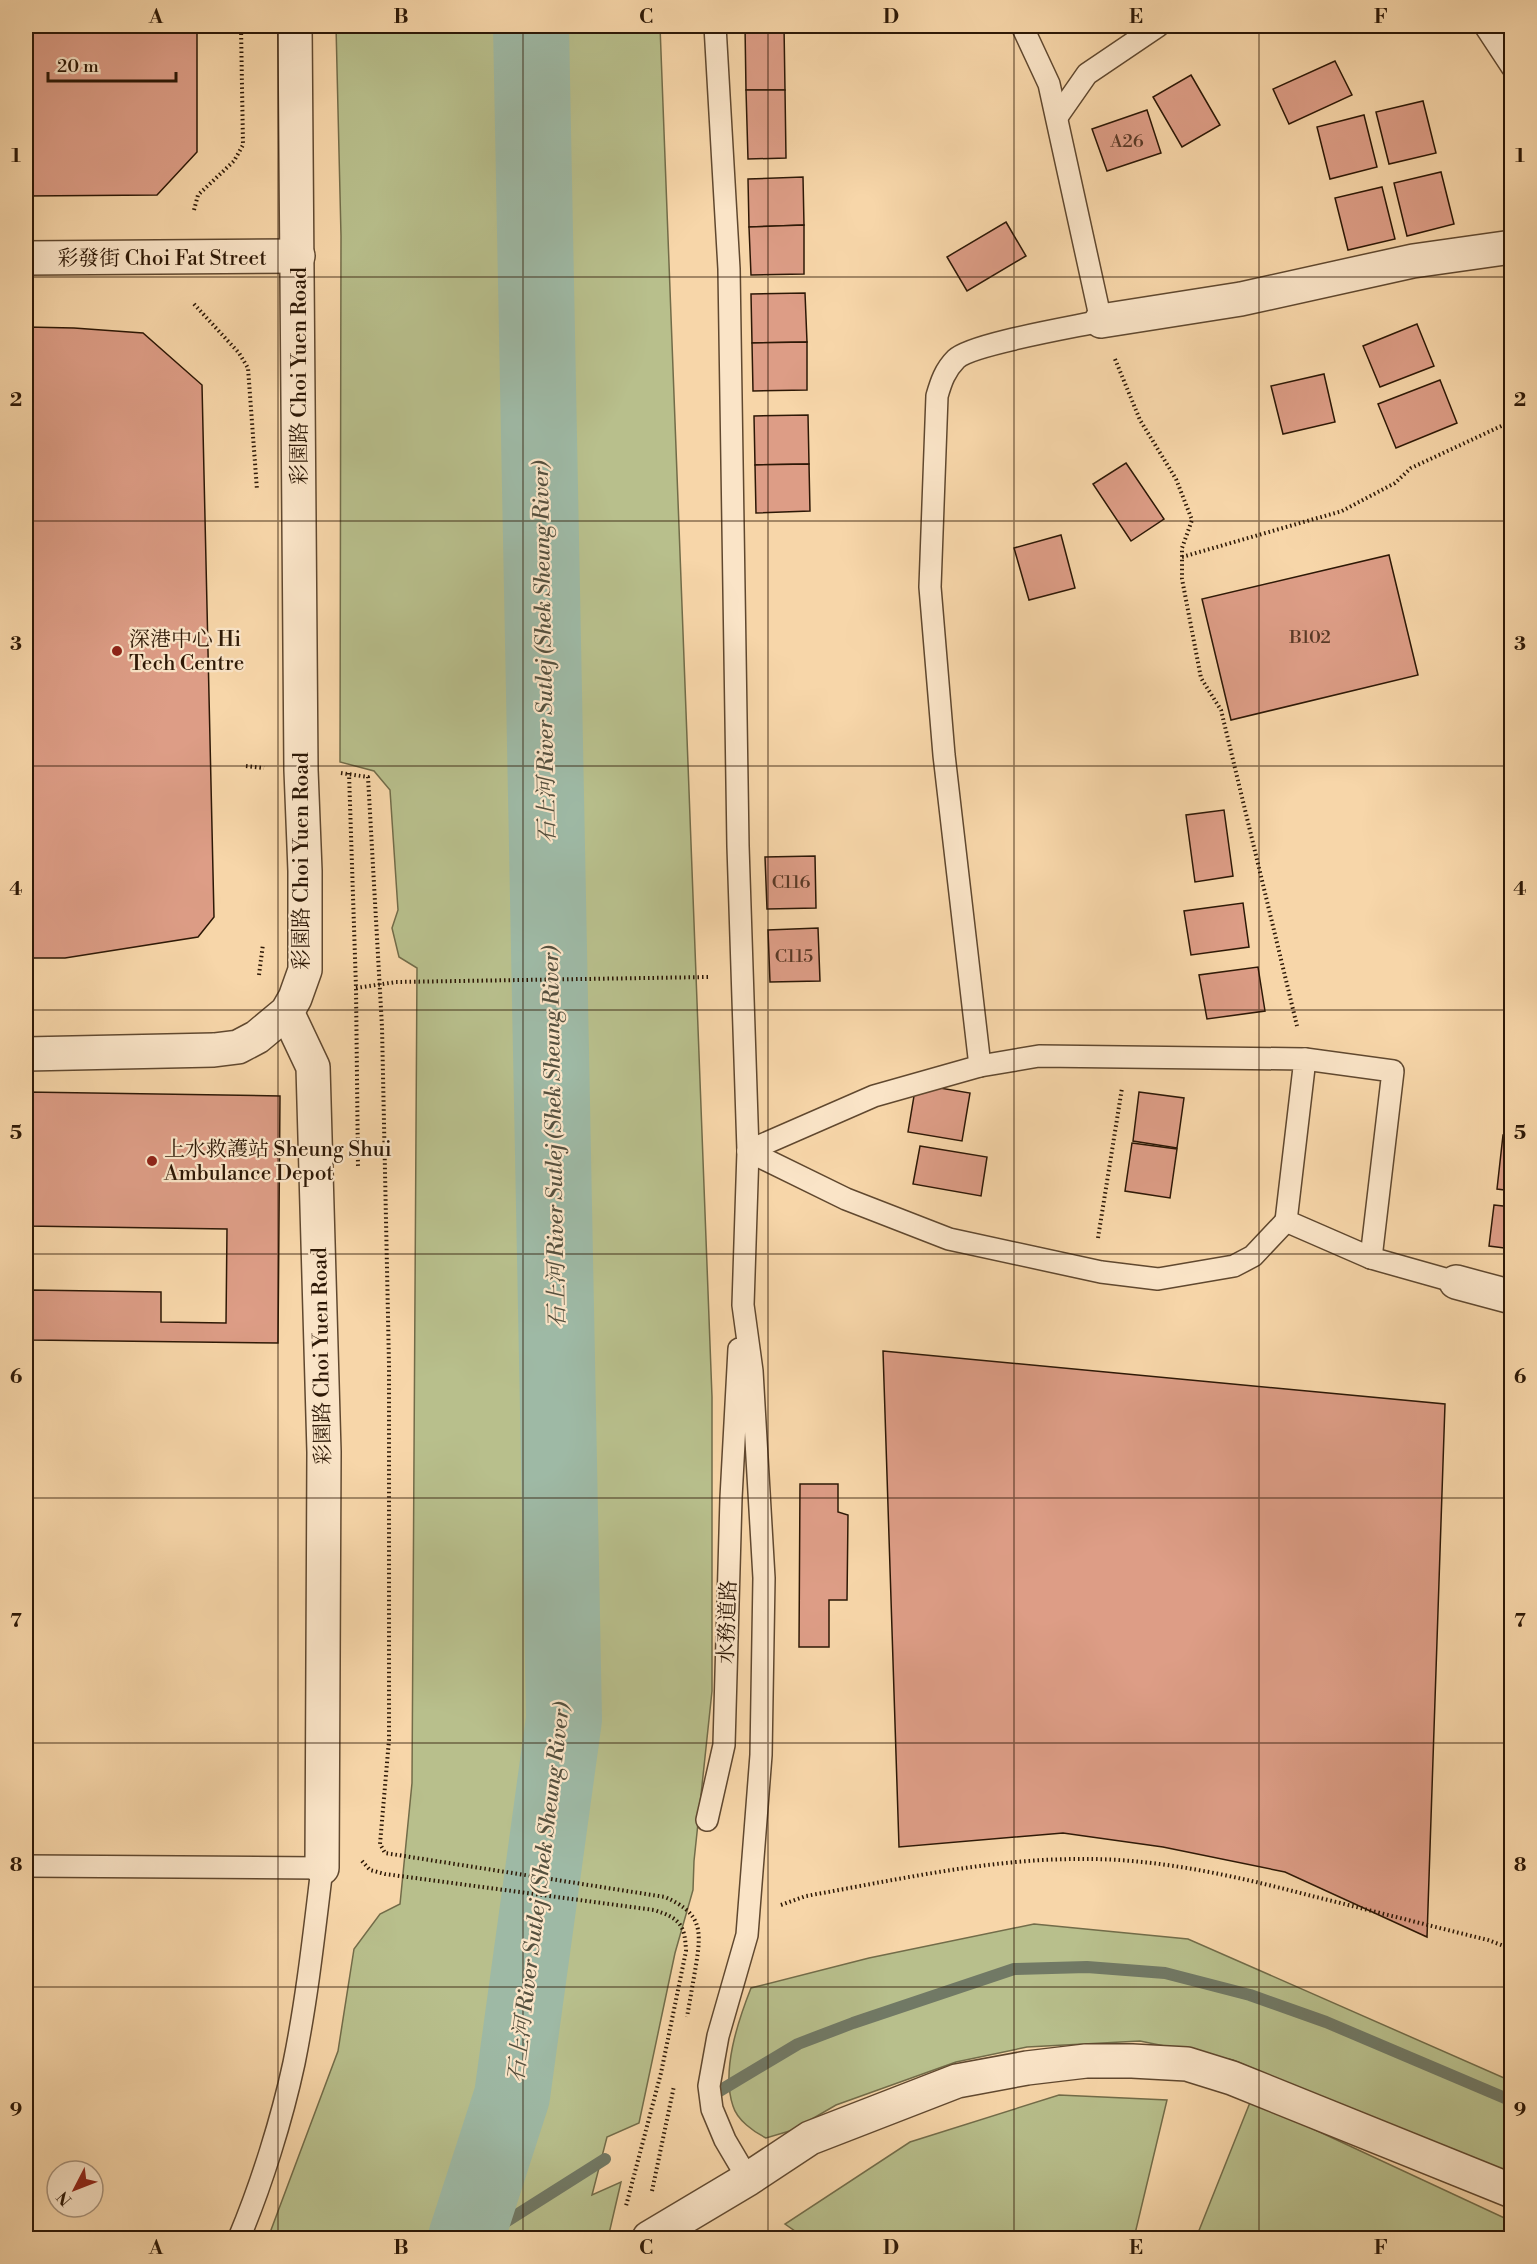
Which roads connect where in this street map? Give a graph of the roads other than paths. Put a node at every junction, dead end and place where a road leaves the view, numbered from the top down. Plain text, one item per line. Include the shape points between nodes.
1 (295, 26) edge
2 (715, 26) edge
3 (1022, 26) edge
4 (1158, 26) edge
5 (1485, 26) edge
6 (1512, 67) edge
7 (1057, 117) junction
8 (1512, 247) edge
9 (298, 256) junction
10 (26, 258) edge
11 (1101, 321) junction
12 (287, 1012) junction
13 (26, 1054) edge
14 (1305, 1059) junction
15 (980, 1066) junction
16 (748, 1151) junction
17 (1286, 1221) junction
18 (1371, 1258) junction
19 (1456, 1282) joint
20 (1512, 1297) edge
21 (743, 1305) junction
22 (707, 1820) dead end
23 (26, 1866) edge
24 (322, 1868) junction
25 (747, 2180) junction
26 (1512, 2191) edge
27 (239, 2238) edge
28 (649, 2238) edge

1 - 9 street, 彩園路 Choi Yuen Road
2 - 16 lane via 729,269 738,846
3 - 7 lane via 1049,84
4 - 7 lane via 1087,74
5 - 6 lane
7 - 11 lane
8 - 11 street via 1413,261 1241,299
9 - 10 street, 彩發街 Choi Fat Street
9 - 12 street, 彩園路 Choi Yuen Road via 304,970
11 - 15 lane via 978,348 957,357 945,372 937,396 930,587 944,755
12 - 13 street via 238,1047
12 - 24 street, 彩園路 Choi Yuen Road via 313,1067 324,1452
14 - 15 lane via 1039,1056
14 - 17 lane
14 - 18 lane via 1393,1071
15 - 16 lane via 874,1096
16 - 17 lane via 846,1200 949,1239 1093,1270 1158,1279 1234,1266 1253,1256
16 - 21 lane
17 - 18 lane
18 - 19 lane
19 - 20 street
21 - 22 lane, 水務道路 via 734,1422 724,1745
21 - 25 lane via 752,1371 764,1578 761,1755 747,1935 718,2036 709,2086 712,2109 724,2140
23 - 24 lane
24 - 27 lane via 294,2065
25 - 26 street via 810,2138 957,2081 1086,2061 1132,2061 1187,2064 1232,2078
25 - 28 street

